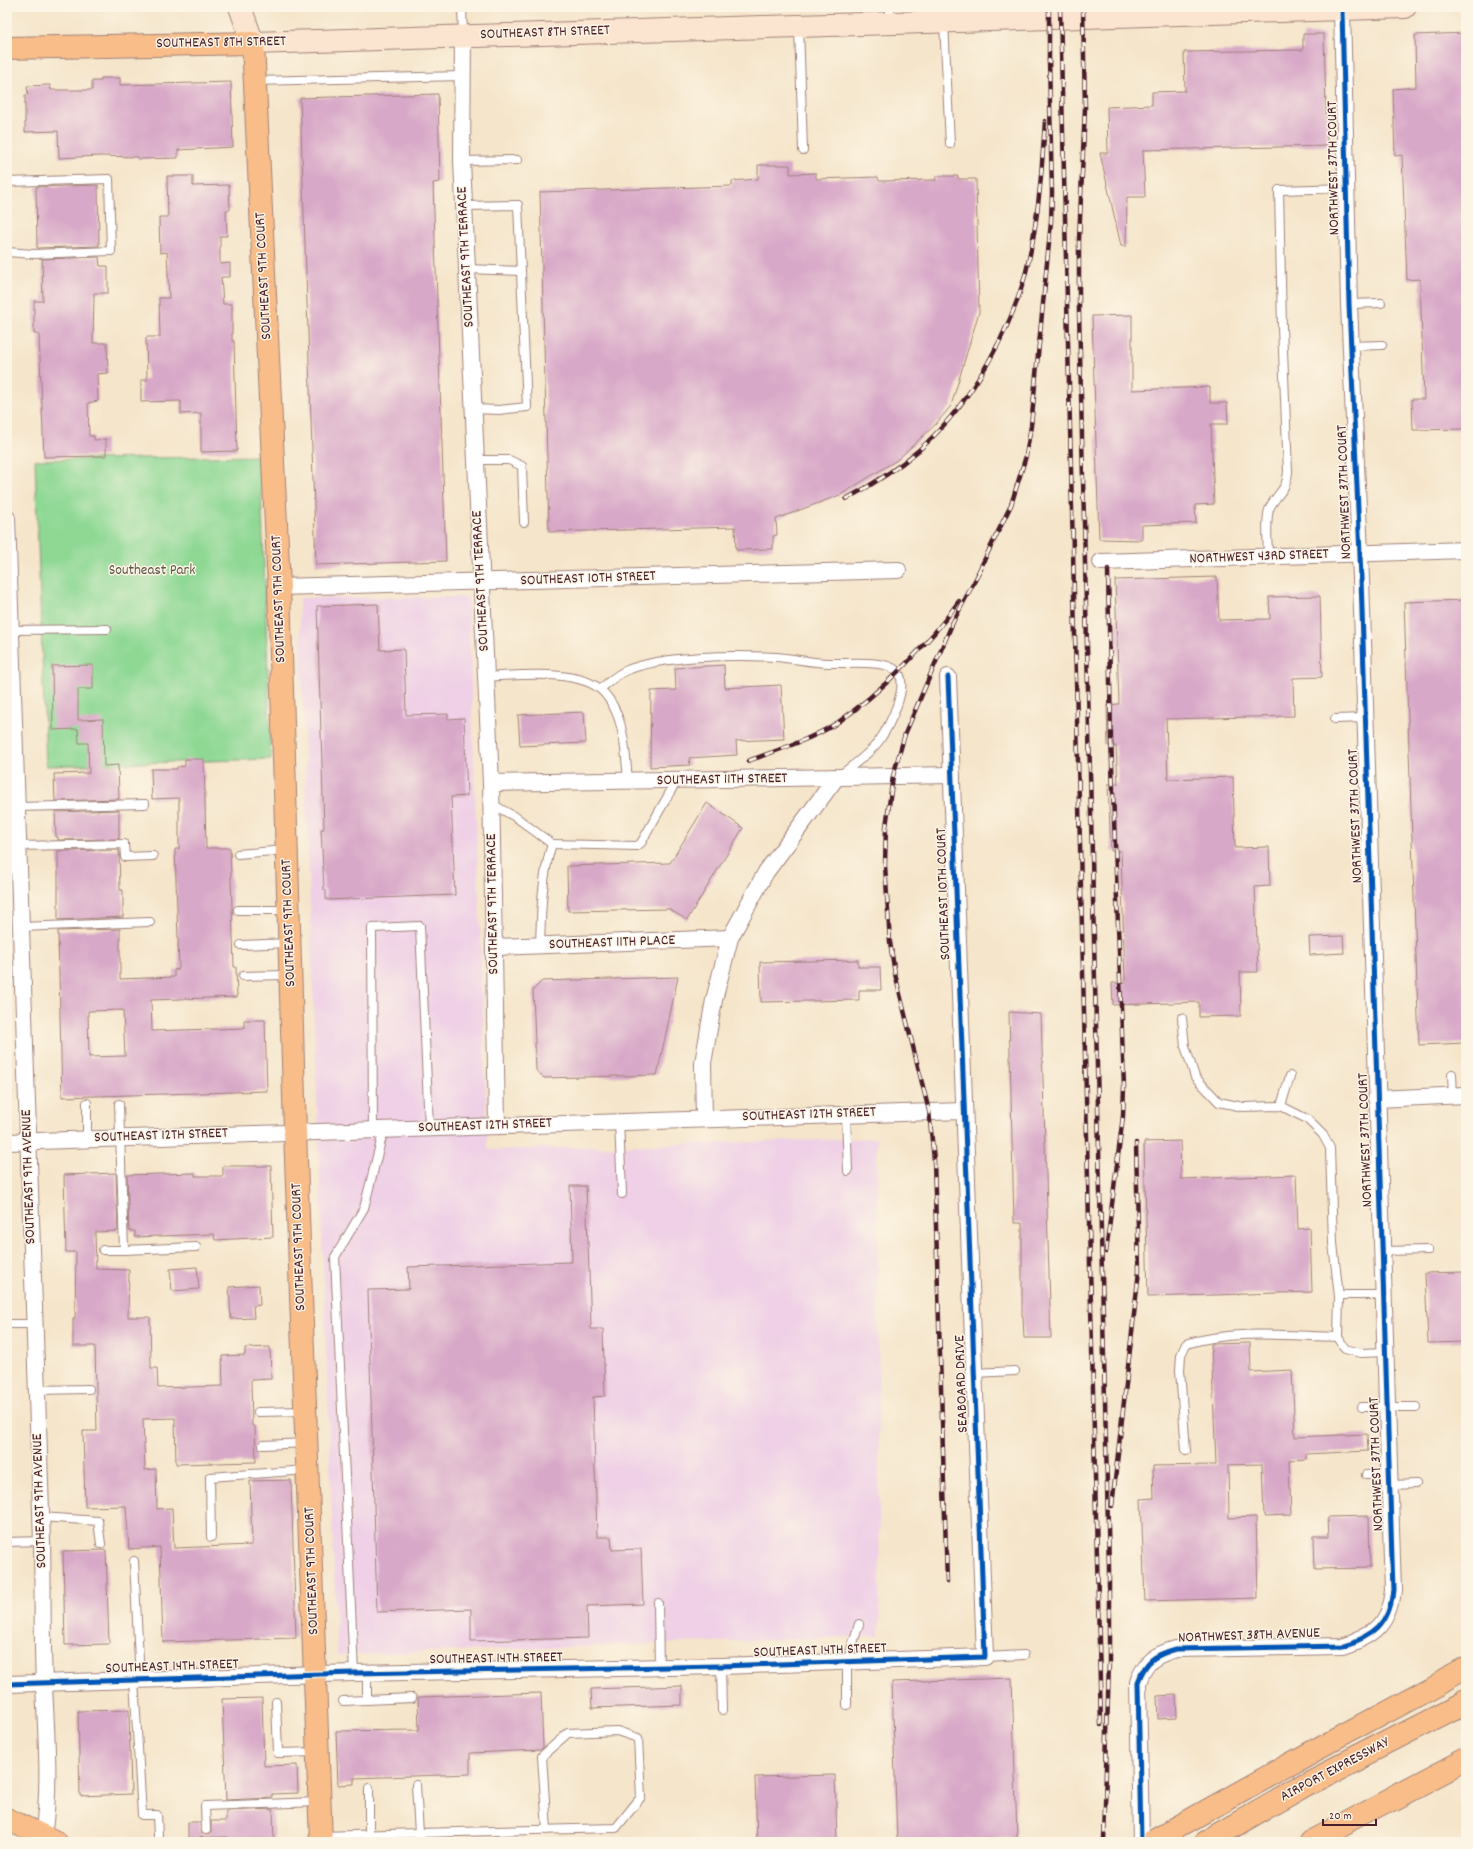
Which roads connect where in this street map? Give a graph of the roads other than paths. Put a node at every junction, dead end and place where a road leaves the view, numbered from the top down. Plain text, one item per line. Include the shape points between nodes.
1 (240, 7) edge
2 (462, 7) edge
3 (1405, 7) edge
4 (1342, 9) junction
5 (1210, 10) edge
6 (890, 15) edge
7 (944, 21) junction
8 (798, 26) junction
9 (463, 36) junction
10 (253, 43) junction
11 (7, 48) edge
12 (462, 76) junction
13 (255, 81) junction
14 (950, 144) dead end
15 (803, 150) dead end
16 (517, 160) dead end
17 (462, 161) junction
18 (7, 182) edge
19 (1347, 188) junction
20 (464, 206) junction
21 (7, 252) edge
22 (466, 269) junction
23 (521, 270) junction
24 (1350, 304) junction
25 (1381, 304) dead end
26 (1382, 345) dead end
27 (1351, 346) junction
28 (473, 409) junction
29 (475, 460) junction
30 (7, 518) edge
31 (524, 522) dead end
32 (1466, 550) edge
33 (1360, 553) junction
34 (1268, 557) junction
35 (1101, 562) dead end
36 (898, 570) dead end
37 (481, 582) junction
38 (279, 587) junction
39 (8, 593) edge
40 (107, 629) dead end
41 (11, 630) junction
42 (486, 677) junction
43 (948, 677) dead end
44 (600, 689) junction
45 (1365, 718) junction
46 (1335, 719) dead end
47 (952, 775) junction
48 (836, 778) junction
49 (677, 780) junction
50 (628, 781) junction
51 (491, 783) junction
52 (145, 804) dead end
53 (492, 804) junction
54 (17, 807) junction
55 (552, 844) junction
56 (18, 846) junction
57 (286, 850) junction
58 (238, 854) dead end
59 (153, 856) dead end
60 (13, 865) edge
61 (238, 910) dead end
62 (288, 910) junction
63 (150, 922) dead end
64 (21, 927) junction
65 (730, 938) junction
66 (289, 943) junction
67 (241, 945) dead end
68 (540, 945) junction
69 (494, 948) junction
70 (243, 976) dead end
71 (290, 976) junction
72 (1182, 1018) dead end
73 (1452, 1074) dead end
74 (1290, 1076) dead end
75 (1459, 1096) edge
76 (1376, 1099) junction
77 (87, 1103) dead end
78 (119, 1104) dead end
79 (1281, 1106) junction
80 (964, 1111) junction
81 (846, 1114) junction
82 (704, 1118) junction
83 (619, 1121) junction
84 (497, 1125) junction
85 (429, 1127) junction
86 (378, 1129) junction
87 (295, 1132) junction
88 (119, 1138) junction
89 (87, 1139) junction
90 (28, 1141) junction
91 (7, 1142) edge
92 (848, 1171) dead end
93 (622, 1194) dead end
94 (196, 1247) dead end
95 (103, 1250) dead end
96 (124, 1250) junction
97 (1428, 1250) dead end
98 (1382, 1251) junction
99 (1384, 1294) junction
100 (1339, 1297) junction
101 (7, 1324) edge
102 (34, 1324) junction
103 (1338, 1337) junction
104 (1386, 1352) junction
105 (1015, 1371) dead end
106 (974, 1372) junction
107 (89, 1389) dead end
108 (37, 1390) junction
109 (1362, 1407) dead end
110 (1388, 1407) junction
111 (1416, 1407) dead end
112 (305, 1411) junction
113 (258, 1412) dead end
114 (307, 1443) junction
115 (263, 1445) dead end
116 (1186, 1451) dead end
117 (308, 1470) junction
118 (1366, 1475) dead end
119 (1390, 1480) junction
120 (1416, 1484) dead end
121 (41, 1517) junction
122 (211, 1537) dead end
123 (42, 1541) junction
124 (7, 1542) edge
125 (101, 1544) dead end
126 (134, 1561) dead end
127 (658, 1603) dead end
128 (1384, 1620) joint
129 (859, 1624) dead end
130 (1024, 1655) dead end
131 (985, 1657) junction
132 (847, 1662) junction
133 (721, 1666) junction
134 (659, 1668) junction
135 (1466, 1669) edge
136 (360, 1673) junction
137 (316, 1674) junction
138 (137, 1680) junction
139 (44, 1683) junction
140 (7, 1684) edge
141 (412, 1698) dead end
142 (368, 1700) junction
143 (343, 1701) dead end
144 (276, 1702) dead end
145 (1466, 1702) edge
146 (847, 1705) dead end
147 (722, 1710) dead end
148 (318, 1752) junction
149 (1466, 1760) edge
150 (416, 1785) dead end
151 (368, 1788) dead end
152 (320, 1802) junction
153 (7, 1819) edge
154 (206, 1830) dead end
155 (547, 1830) junction
156 (158, 1836) dead end
157 (369, 1838) edge
158 (419, 1838) edge
159 (50, 1839) edge
160 (321, 1839) edge
161 (1141, 1842) edge
162 (1151, 1842) edge
163 (1206, 1842) edge
164 (1311, 1842) edge

1 - 10 street, SOUTHEAST 9TH COURT
2 - 9 lane
3 - 4 street, SOUTHEAST 8TH STREET
4 - 5 street, SOUTHEAST 8TH STREET
4 - 19 street, NORTHWEST 37TH COURT
5 - 7 street, SOUTHEAST 8TH STREET
6 - 7 street, SOUTHEAST 8TH STREET
6 - 8 street, SOUTHEAST 8TH STREET
7 - 14 lane
8 - 9 street, SOUTHEAST 8TH STREET
8 - 15 lane
9 - 10 street, SOUTHEAST 8TH STREET
9 - 12 street, SOUTHEAST 9TH TERRACE
10 - 11 main road, SOUTHEAST 8TH STREET
10 - 13 main road, SOUTHEAST 9TH COURT
12 - 13 lane
12 - 17 street, SOUTHEAST 9TH TERRACE
13 - 38 main road, SOUTHEAST 9TH COURT
16 - 17 lane
17 - 20 street, SOUTHEAST 9TH TERRACE
18 - 21 lane via 109,179 111,251 34,254
19 - 24 street, NORTHWEST 37TH COURT
19 - 34 lane via 1279,190 1288,472 1287,484 1268,513
20 - 22 street, SOUTHEAST 9TH TERRACE
20 - 23 lane via 518,206
22 - 23 lane
22 - 28 street, SOUTHEAST 9TH TERRACE
23 - 28 lane via 527,407
24 - 25 lane
24 - 27 street, NORTHWEST 37TH COURT
26 - 27 lane
27 - 33 street, NORTHWEST 37TH COURT
28 - 29 street, SOUTHEAST 9TH TERRACE
29 - 31 lane via 510,460 522,466
29 - 37 street, SOUTHEAST 9TH TERRACE
30 - 39 street, SOUTHEAST 9TH AVENUE
32 - 33 street, NORTHWEST 43RD STREET
33 - 34 street, NORTHWEST 43RD STREET
33 - 45 street, NORTHWEST 37TH COURT
34 - 35 street, NORTHWEST 43RD STREET
36 - 37 street, SOUTHEAST 10TH STREET
37 - 38 street, SOUTHEAST 10TH STREET
37 - 42 street, SOUTHEAST 9TH TERRACE
38 - 57 main road, SOUTHEAST 9TH COURT
39 - 41 street, SOUTHEAST 9TH AVENUE
40 - 41 lane
41 - 54 street, SOUTHEAST 9TH AVENUE
42 - 44 lane via 539,674 582,680
42 - 51 street, SOUTHEAST 9TH TERRACE
43 - 47 street, SOUTHEAST 10TH COURT
44 - 48 lane via 624,672 648,665 694,658 775,657 828,663 880,664 897,671 902,679 893,718 879,741
44 - 50 lane via 617,713
45 - 46 lane
45 - 76 street, NORTHWEST 37TH COURT
47 - 48 street, SOUTHEAST 11TH STREET
47 - 80 street, SOUTHEAST 10TH COURT
48 - 49 street, SOUTHEAST 11TH STREET
48 - 65 street via 766,872
49 - 50 street, SOUTHEAST 11TH STREET
49 - 55 lane via 637,846
50 - 51 street, SOUTHEAST 11TH STREET
51 - 53 street, SOUTHEAST 9TH TERRACE
52 - 54 lane
53 - 55 lane via 517,818
53 - 69 street, SOUTHEAST 9TH TERRACE
54 - 56 street, SOUTHEAST 9TH AVENUE
55 - 68 lane via 547,863
56 - 59 lane via 124,844 125,857
56 - 60 street, SOUTHEAST 9TH AVENUE
57 - 58 lane
57 - 62 main road, SOUTHEAST 9TH COURT
60 - 64 street, SOUTHEAST 9TH AVENUE
61 - 62 lane
62 - 66 main road, SOUTHEAST 9TH COURT
63 - 64 lane
64 - 90 street, SOUTHEAST 9TH AVENUE
65 - 68 street, SOUTHEAST 11TH PLACE
65 - 82 street via 714,1000 703,1063
66 - 67 lane
66 - 71 main road, SOUTHEAST 9TH COURT
68 - 69 street, SOUTHEAST 11TH PLACE
69 - 84 street, SOUTHEAST 9TH TERRACE
70 - 71 lane
71 - 87 main road, SOUTHEAST 9TH COURT
72 - 79 lane via 1185,1046 1195,1077 1219,1102 1244,1107
73 - 75 lane
74 - 79 lane
75 - 76 street
76 - 98 street, NORTHWEST 37TH COURT
77 - 89 lane
78 - 88 lane
79 - 100 lane via 1307,1119 1323,1135 1330,1148 1333,1243
80 - 81 street, SOUTHEAST 12TH STREET
80 - 106 street, SEABOARD DRIVE
81 - 82 street, SOUTHEAST 12TH STREET
81 - 92 lane
82 - 83 street, SOUTHEAST 12TH STREET
83 - 84 street, SOUTHEAST 12TH STREET
83 - 93 lane
84 - 85 street, SOUTHEAST 12TH STREET
85 - 86 street, SOUTHEAST 12TH STREET
85 - 86 lane via 420,926 372,928
86 - 87 street, SOUTHEAST 12TH STREET
86 - 136 lane via 364,1208 335,1257
87 - 88 street, SOUTHEAST 12TH STREET
87 - 112 main road, SOUTHEAST 9TH COURT
88 - 89 street, SOUTHEAST 12TH STREET
88 - 96 lane
89 - 90 street, SOUTHEAST 12TH STREET
90 - 91 street, SOUTHEAST 12TH STREET
90 - 102 street, SOUTHEAST 9TH AVENUE
94 - 96 lane
95 - 96 lane
97 - 98 lane
98 - 99 street, NORTHWEST 37TH COURT
99 - 100 lane
99 - 104 street, NORTHWEST 37TH COURT
100 - 103 lane
101 - 102 lane
102 - 108 street, SOUTHEAST 9TH AVENUE
103 - 104 lane via 1345,1349 1361,1353
103 - 116 lane via 1233,1335 1186,1344 1181,1355 1180,1370
104 - 110 street, NORTHWEST 37TH COURT
105 - 106 lane
106 - 131 street, SEABOARD DRIVE
107 - 108 lane
108 - 121 street, SOUTHEAST 9TH AVENUE
109 - 110 lane
110 - 111 lane
110 - 119 street, NORTHWEST 37TH COURT
112 - 113 lane
112 - 114 main road, SOUTHEAST 9TH COURT
114 - 115 lane
114 - 117 main road, SOUTHEAST 9TH COURT
117 - 122 lane via 210,1477
117 - 137 main road, SOUTHEAST 9TH COURT
118 - 119 lane
119 - 120 lane
119 - 128 street, NORTHWEST 37TH COURT via 1393,1591
121 - 123 street, SOUTHEAST 9TH AVENUE
121 - 125 lane via 98,1521
123 - 124 lane
123 - 139 street, SOUTHEAST 9TH AVENUE
126 - 138 lane
127 - 134 lane
128 - 161 street, NORTHWEST 38TH AVENUE via 1368,1636 1342,1646 1176,1649 1161,1653 1148,1661 1138,1682
129 - 132 lane
130 - 131 lane
131 - 132 street, SOUTHEAST 14TH STREET
132 - 133 street, SOUTHEAST 14TH STREET
132 - 146 lane
133 - 134 street, SOUTHEAST 14TH STREET
133 - 147 lane
134 - 136 street, SOUTHEAST 14TH STREET
135 - 162 main road via 1310,1752
136 - 137 street, SOUTHEAST 14TH STREET
136 - 142 lane
137 - 138 street, SOUTHEAST 14TH STREET
137 - 148 main road, SOUTHEAST 9TH COURT
138 - 139 street, SOUTHEAST 14TH STREET
138 - 156 lane via 142,1815 157,1815
139 - 140 street, SOUTHEAST 14TH STREET
139 - 159 street, SOUTHEAST 9TH AVENUE
141 - 142 lane
142 - 143 lane
144 - 148 lane via 278,1753
145 - 163 main road, AIRPORT EXPRESSWAY via 1310,1782
148 - 152 main road, SOUTHEAST 9TH COURT
149 - 164 main road
150 - 158 lane
151 - 157 lane
152 - 154 lane via 205,1806
152 - 160 main road, SOUTHEAST 9TH COURT
153 - 159 main road
155 - 155 lane via 542,1756 568,1733 617,1731 638,1738 640,1797 616,1828
155 - 158 lane
157 - 158 lane
157 - 160 lane

